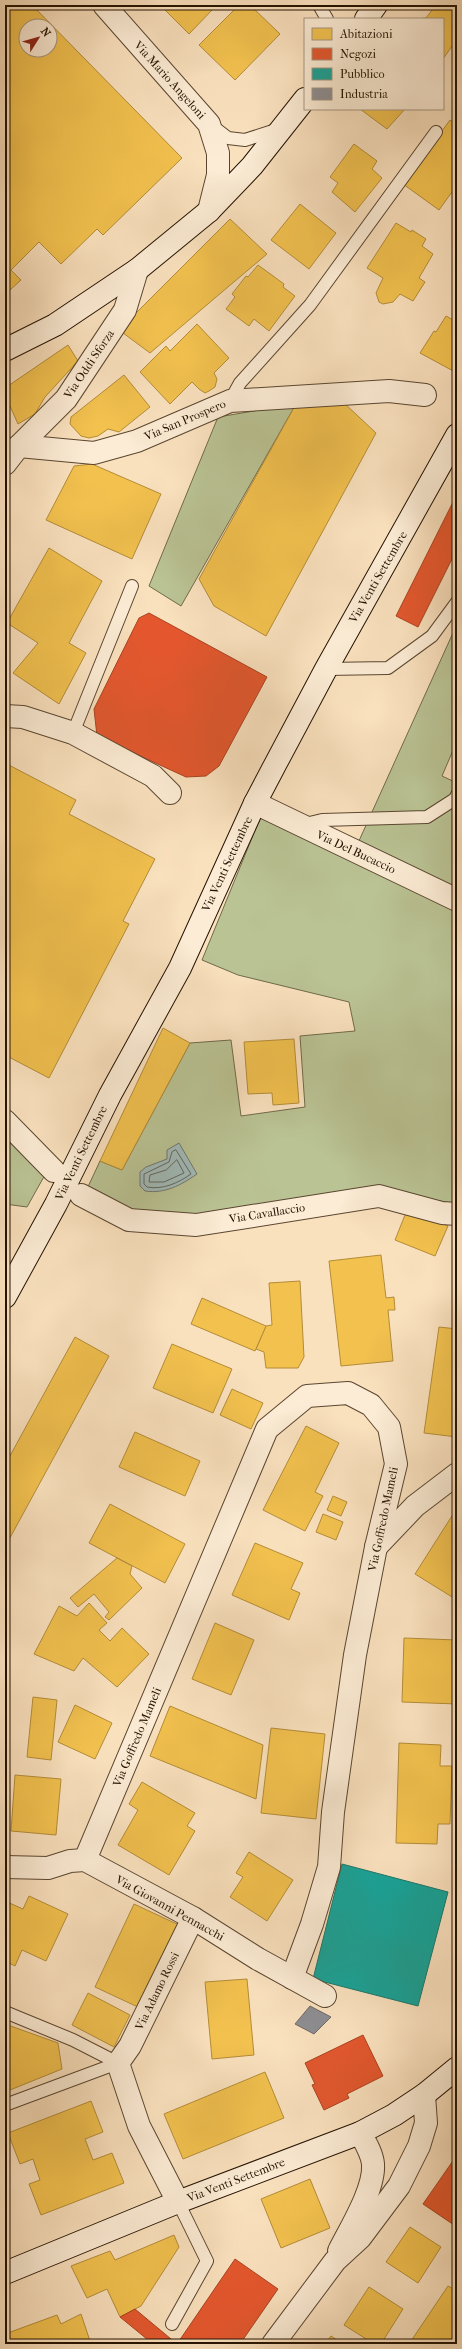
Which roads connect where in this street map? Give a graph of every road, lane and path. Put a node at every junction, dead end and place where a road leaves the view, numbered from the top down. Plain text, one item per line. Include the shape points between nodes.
1 (104, 5) edge
2 (319, 5) edge
3 (376, 5) edge
4 (326, 18) edge
5 (367, 18) edge
6 (304, 100) edge
7 (209, 124) junction
8 (283, 128) junction
9 (436, 132) dead end
10 (208, 211) junction
11 (137, 270) junction
12 (5, 350) edge
13 (425, 395) dead end
14 (230, 401) junction
15 (457, 435) edge
16 (19, 446) junction
17 (5, 464) edge
18 (132, 586) dead end
19 (457, 602) edge
20 (326, 669) junction
21 (5, 716) edge
22 (73, 733) junction
23 (170, 794) dead end
24 (457, 795) edge
25 (255, 803) junction
26 (300, 825) junction
27 (457, 900) edge
28 (5, 1121) edge
29 (54, 1171) dead end
30 (81, 1195) dead end
31 (457, 1214) edge
32 (5, 1297) edge
33 (457, 1474) edge
34 (376, 1547) junction
35 (85, 1860) junction
36 (5, 1867) edge
37 (193, 1918) junction
38 (292, 1978) junction
39 (325, 1996) dead end
40 (5, 2012) edge
41 (118, 2063) junction
42 (457, 2068) edge
43 (424, 2095) junction
44 (5, 2105) edge
45 (360, 2132) junction
46 (178, 2202) junction
47 (335, 2262) junction
48 (5, 2273) edge
49 (172, 2324) dead end
50 (273, 2344) edge

1 - 7 street, Via Mario Angeloni
2 - 4 lane
3 - 5 street
6 - 8 street
7 - 8 lane via 228,138 245,140
7 - 10 street, Via Mario Angeloni via 218,153 218,176
8 - 10 street via 252,166
9 - 14 lane via 310,305 240,382
10 - 11 street
11 - 12 street via 55,325
11 - 16 street, Via Oddi Sforza via 125,310 66,399
13 - 14 street, Via San Prospero via 390,391
14 - 16 street, Via San Prospero via 137,441 94,453
15 - 20 street, Via Venti Settembre
16 - 17 street, Via Oddi Sforza
18 - 22 lane
19 - 20 lane via 432,636 388,668
20 - 25 street, Via Venti Settembre
21 - 22 street via 23,717
22 - 23 street via 153,776
24 - 26 lane via 455,799 427,817 322,820
25 - 26 street, Via Del Bucaccio
25 - 32 street, Via Venti Settembre via 180,968 110,1095 56,1204
26 - 27 street, Via Del Bucaccio
28 - 29 street
30 - 31 street, Via Cavallaccio via 129,1220 196,1225 378,1196 442,1213
33 - 34 street via 415,1506
34 - 35 street, Via Goffredo Mameli via 396,1464 389,1427 371,1405 348,1393 307,1396 268,1429
34 - 38 street, Via Goffredo Mameli via 355,1655 333,1812 329,1867
35 - 36 street via 70,1861 48,1868
35 - 37 street, Via Giovanni Pennacchi
37 - 38 street, Via Giovanni Pennacchi
37 - 41 street, Via Adamo Rossi via 130,2046
38 - 39 street, Via Giovanni Pennacchi
40 - 41 lane via 73,2040
41 - 44 lane
41 - 46 street via 139,2126
42 - 43 street, Via Venti Settembre
43 - 45 street, Via Venti Settembre
43 - 47 street via 426,2123 419,2146 399,2186 360,2238
45 - 46 street, Via Venti Settembre
45 - 47 street via 369,2148 373,2164 369,2187
46 - 48 street, Via Venti Settembre
46 - 49 lane via 206,2260
47 - 50 street

